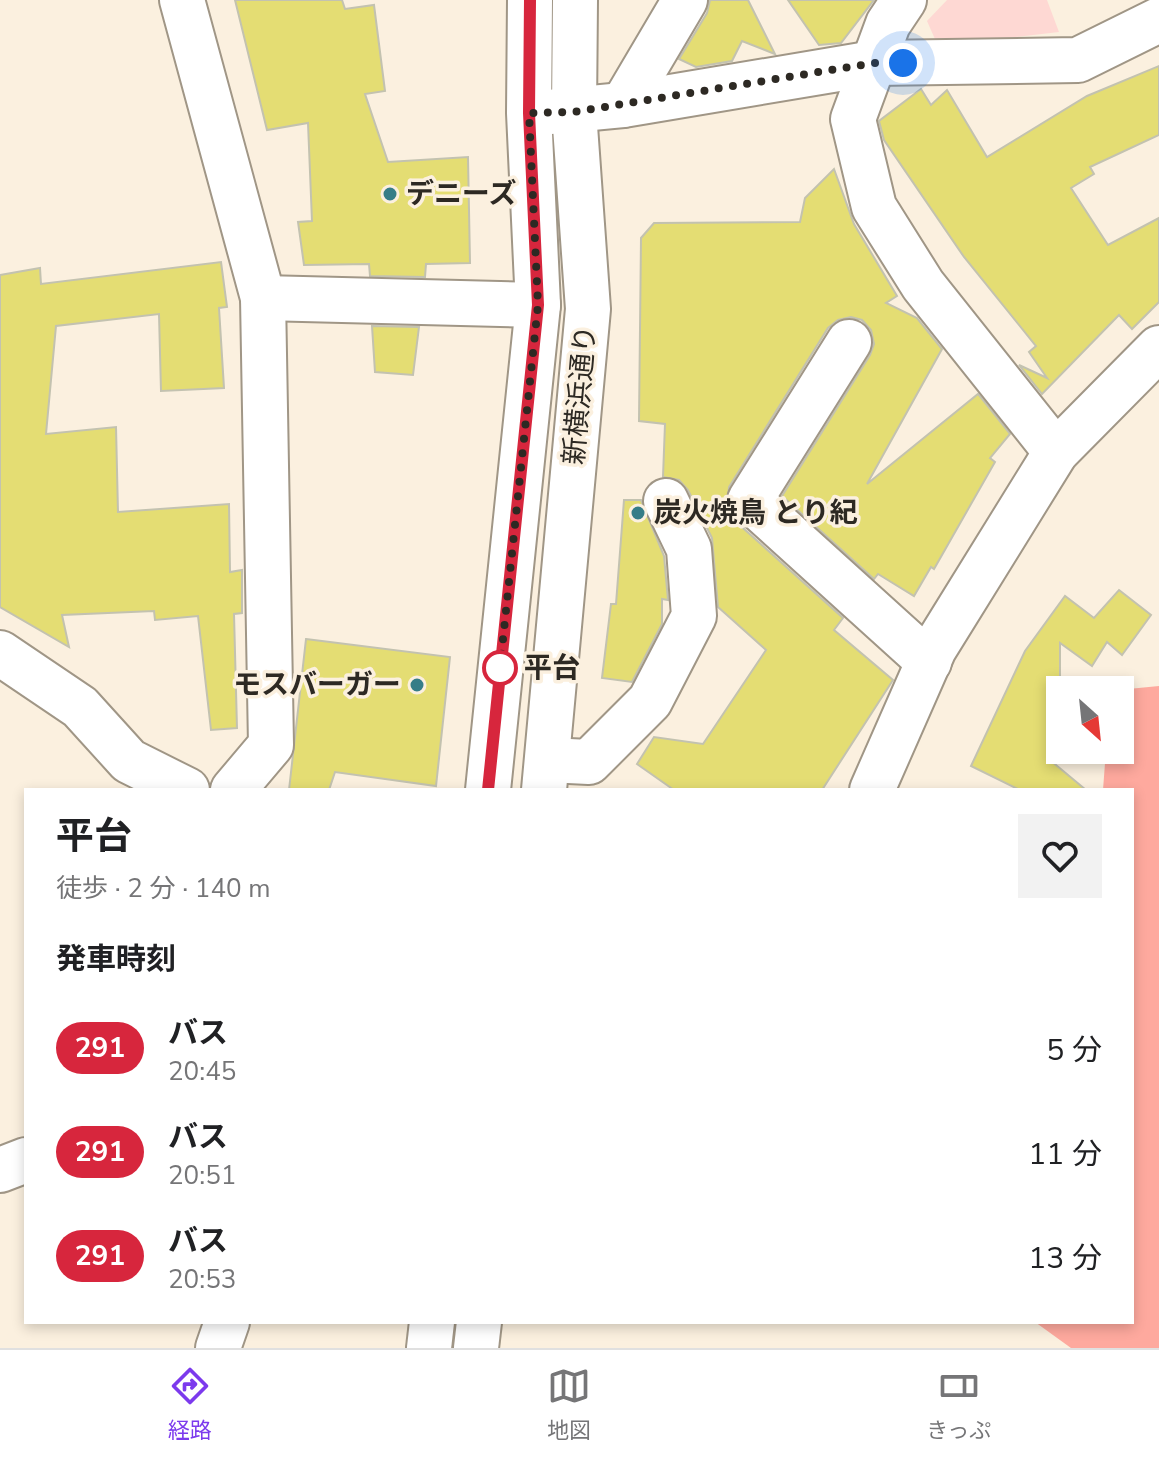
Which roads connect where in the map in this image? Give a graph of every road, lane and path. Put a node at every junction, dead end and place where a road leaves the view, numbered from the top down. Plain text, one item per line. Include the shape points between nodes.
1 (182, 0) edge
2 (530, 0) edge
3 (575, 0) edge
4 (685, 0) edge
5 (904, 0) edge
6 (1159, 20) edge
7 (874, 63) junction
8 (623, 105) junction
9 (574, 112) junction
10 (529, 113) junction
11 (263, 298) junction
12 (538, 305) junction
13 (849, 342) dead end
14 (1159, 348) edge
15 (1056, 452) junction
16 (666, 501) dead end
17 (0, 653) edge
18 (929, 662) junction
19 (546, 775) edge
20 (183, 788) edge
21 (235, 788) edge
22 (488, 788) edge
23 (873, 788) edge
24 (24, 1161) edge
25 (0, 1170) edge
26 (226, 1324) edge
27 (432, 1324) edge
28 (479, 1324) edge
29 (218, 1348) edge
30 (429, 1348) edge
31 (476, 1348) edge

1 - 11 street
2 - 10 street, 新横浜通り
3 - 9 street, 新横浜通り
4 - 8 street
5 - 7 street via 888,24
6 - 7 street via 1078,60
7 - 8 street
7 - 15 street via 853,119 874,207 923,285
8 - 9 street
9 - 10 street
9 - 19 street, 新横浜通り via 588,309
10 - 12 street, 新横浜通り
11 - 12 street
11 - 21 street via 271,745
12 - 22 street, 新横浜通り
13 - 18 street via 750,500
14 - 15 street
15 - 18 street
16 - 19 street via 689,549 694,616 650,701 589,762
17 - 20 street via 80,707 129,761
18 - 23 street
24 - 25 street
26 - 29 street
27 - 30 street
28 - 31 street

